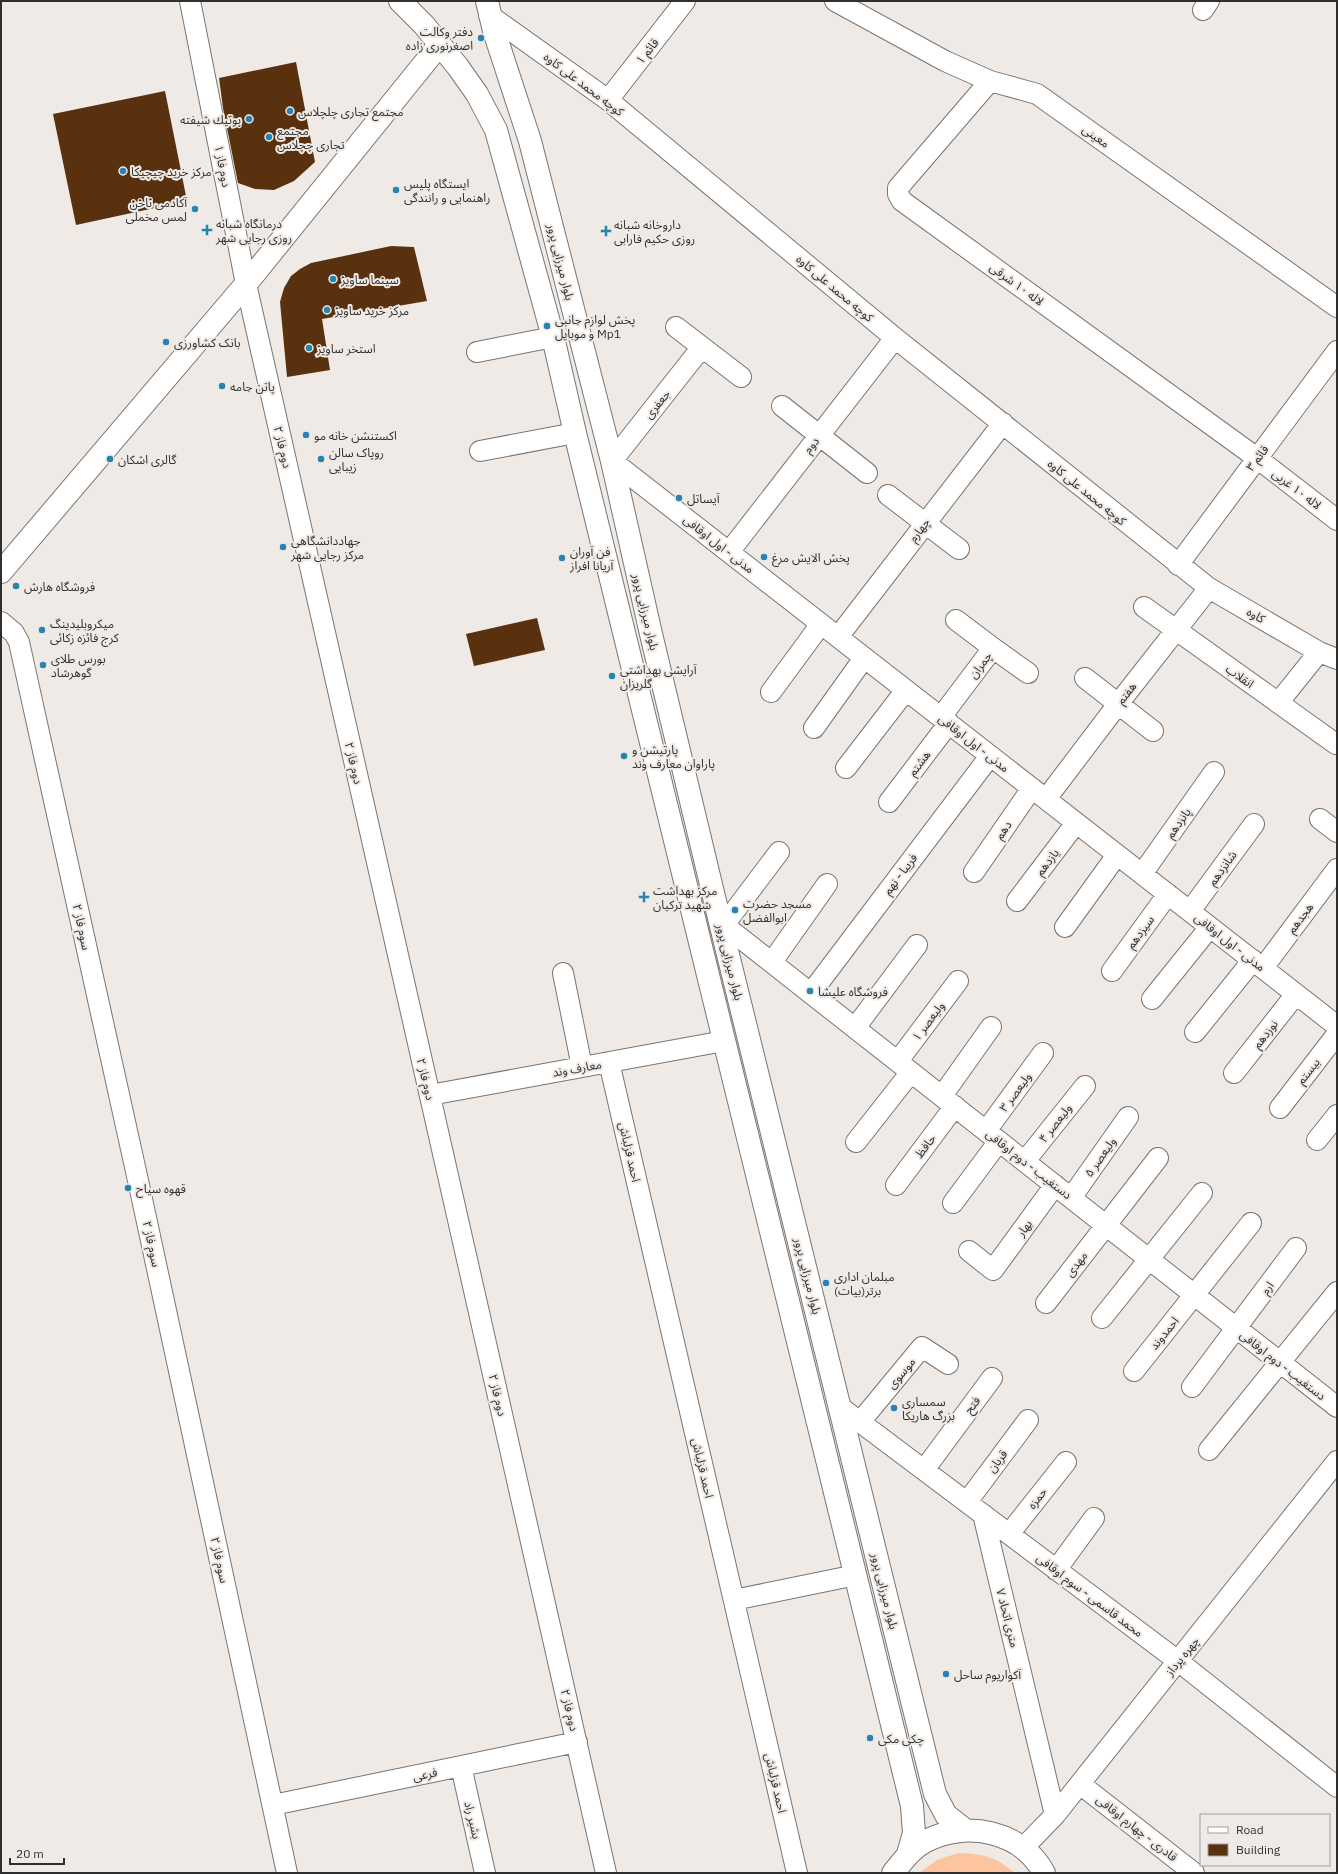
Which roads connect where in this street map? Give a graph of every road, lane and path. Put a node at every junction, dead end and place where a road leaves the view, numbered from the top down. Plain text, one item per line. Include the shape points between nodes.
1 (190, 1) edge
2 (400, 1) edge
3 (685, 1) edge
4 (835, 1) edge
5 (486, 6) edge
6 (440, 44) junction
7 (990, 81) junction
8 (608, 100) junction
9 (246, 284) junction
10 (1337, 308) edge
11 (676, 327) dead end
12 (553, 337) junction
13 (895, 338) junction
14 (702, 347) junction
15 (477, 352) dead end
16 (1337, 352) edge
17 (742, 377) dead end
18 (782, 406) dead end
19 (1003, 423) junction
20 (575, 433) junction
21 (819, 435) junction
22 (480, 451) dead end
23 (1257, 458) junction
24 (612, 461) junction
25 (867, 473) dead end
26 (888, 495) dead end
27 (1337, 520) edge
28 (925, 523) junction
29 (959, 549) dead end
30 (729, 552) junction
31 (1178, 565) junction
32 (1, 572) edge
33 (1209, 588) junction
34 (1144, 607) dead end
35 (956, 620) dead end
36 (1, 622) edge
37 (821, 624) junction
38 (1176, 630) junction
39 (838, 637) junction
40 (992, 648) junction
41 (1328, 655) edge
42 (864, 658) junction
43 (1028, 672) dead end
44 (1085, 678) dead end
45 (906, 690) junction
46 (771, 692) dead end
47 (1278, 703) junction
48 (1118, 704) junction
49 (945, 720) junction
50 (814, 728) dead end
51 (1153, 731) dead end
52 (1336, 744) dead end
53 (990, 756) junction
54 (846, 768) dead end
55 (1214, 772) dead end
56 (1039, 794) junction
57 (889, 802) dead end
58 (1320, 819) dead end
59 (1076, 823) junction
60 (1254, 824) dead end
61 (1337, 832) edge
62 (779, 852) dead end
63 (1117, 855) junction
64 (1337, 868) edge
65 (974, 872) dead end
66 (1142, 874) junction
67 (827, 884) dead end
68 (1168, 894) junction
69 (1017, 901) dead end
70 (1190, 911) junction
71 (722, 923) junction
72 (1065, 927) dead end
73 (1210, 927) junction
74 (917, 945) dead end
75 (772, 962) junction
76 (1258, 964) junction
77 (1112, 971) dead end
78 (563, 973) dead end
79 (958, 981) dead end
80 (811, 993) junction
81 (1296, 994) junction
82 (1152, 1000) dead end
83 (1337, 1026) edge
84 (991, 1027) dead end
85 (855, 1028) junction
86 (1195, 1032) dead end
87 (1337, 1034) edge
88 (724, 1041) junction
89 (1043, 1054) dead end
90 (609, 1062) junction
91 (582, 1067) junction
92 (904, 1067) junction
93 (1234, 1073) dead end
94 (1085, 1086) dead end
95 (430, 1094) junction
96 (948, 1101) junction
97 (1280, 1108) dead end
98 (1337, 1115) edge
99 (1128, 1117) dead end
100 (993, 1136) junction
101 (1317, 1140) dead end
102 (856, 1142) dead end
103 (1158, 1158) dead end
104 (1025, 1161) junction
105 (896, 1185) dead end
106 (1055, 1185) junction
107 (1202, 1192) dead end
108 (1072, 1198) junction
109 (953, 1203) dead end
110 (1252, 1223) dead end
111 (1106, 1225) junction
112 (1296, 1248) dead end
113 (969, 1251) dead end
114 (1149, 1259) junction
115 (1337, 1292) edge
116 (1195, 1295) junction
117 (1046, 1303) dead end
118 (1102, 1318) dead end
119 (1237, 1328) junction
120 (1281, 1362) junction
121 (948, 1364) dead end
122 (1134, 1371) dead end
123 (992, 1378) dead end
124 (1192, 1387) dead end
125 (840, 1407) junction
126 (1337, 1407) edge
127 (1028, 1420) dead end
128 (860, 1422) junction
129 (1210, 1450) dead end
130 (1337, 1461) edge
131 (1066, 1462) dead end
132 (924, 1470) junction
133 (967, 1502) junction
134 (983, 1514) junction
135 (1094, 1518) dead end
136 (1009, 1534) junction
137 (1056, 1570) junction
138 (856, 1575) junction
139 (734, 1600) junction
140 (1178, 1661) junction
141 (577, 1742) junction
142 (461, 1766) junction
143 (1080, 1784) junction
144 (1337, 1787) edge
145 (273, 1805) junction
146 (1055, 1815) junction
147 (965, 1830) junction
148 (1023, 1848) junction
149 (908, 1854) junction
150 (287, 1873) edge
151 (485, 1873) edge
152 (606, 1873) edge
153 (797, 1873) edge
154 (893, 1873) edge
155 (1044, 1873) edge
156 (1194, 1873) edge

1 - 9 street, دوم فاز ۱
2 - 6 main road, بلوار میرزایی پرور
3 - 8 street, قائم ۱
4 - 7 street, معینی via 945,61
5 - 8 street, کوچه محمد علی کاوه
5 - 24 main road, بلوار میرزایی پرور via 530,141
6 - 9 main road
6 - 12 main road, بلوار میرزایی پرور via 477,94 496,130
7 - 10 street, معینی via 1037,94
7 - 23 street, لاله ۱۰ شرقی via 898,188 902,201
8 - 13 street, کوچه محمد علی کاوه
9 - 32 main road
9 - 95 street, دوم فاز ۲
11 - 14 street
12 - 15 street
12 - 20 main road, بلوار میرزایی پرور
13 - 19 street, کوچه محمد علی کاوه
13 - 21 street, دوم
14 - 17 street
14 - 24 street, جعفری
16 - 23 street, قائم ۳
18 - 21 street
19 - 28 street, چهارم
19 - 31 street, کوچه محمد علی کاوه
20 - 22 street
20 - 88 main road, بلوار میرزایی پرور
21 - 25 street
21 - 30 street, دوم
23 - 27 street, لاله ۱۰ غربی
23 - 31 street, قائم ۳
24 - 30 street, مدنی - اول اوقافی
24 - 71 main road, بلوار میرزایی پرور via 650,634
26 - 28 street
28 - 29 street
28 - 39 street, چهارم
30 - 37 street, مدنی - اول اوقافی
31 - 33 street, کاوه
33 - 38 street, هفتم
33 - 41 street, کاوه
34 - 38 street, انقلاب
35 - 40 street
36 - 145 street, سوم فاز ۲ via 14,633 19,642
37 - 39 street, مدنی - اول اوقافی
37 - 46 street
38 - 47 street, انقلاب
38 - 48 street, هفتم
39 - 42 street, مدنی - اول اوقافی
40 - 43 street, چمران
40 - 49 street, چمران
41 - 47 street
42 - 45 street, مدنی - اول اوقافی
42 - 50 street
44 - 48 street
45 - 49 street, مدنی - اول اوقافی
45 - 54 street
47 - 52 street, انقلاب
48 - 51 street
48 - 56 street, هفتم
49 - 53 street, مدنی - اول اوقافی
49 - 57 street, هشتم
53 - 56 street, مدنی - اول اوقافی
53 - 80 street, فریبا - نهم
55 - 66 street, پانزدهم
56 - 59 street, مدنی - اول اوقافی
56 - 65 street, دهم
58 - 61 street
59 - 63 street, مدنی - اول اوقافی
59 - 69 street, یازدهم
60 - 70 street, شانزدهم
62 - 71 street
63 - 66 street, مدنی - اول اوقافی
63 - 72 street
64 - 76 street, هجدهم
66 - 68 street, مدنی - اول اوقافی
67 - 75 street
68 - 70 street, مدنی - اول اوقافی
68 - 77 street, سیزدهم
70 - 73 street, مدنی - اول اوقافی
71 - 75 street, دستغیب - دوم اوقافی
71 - 125 main road, بلوار میرزایی پرور
73 - 76 street, مدنی - اول اوقافی
73 - 82 street
74 - 85 street
75 - 80 street, دستغیب - دوم اوقافی
76 - 81 street, مدنی - اول اوقافی
76 - 86 street, هجدهم
78 - 91 street
79 - 92 street, ولیعصر ۱
80 - 85 street, دستغیب - دوم اوقافی
81 - 83 street, مدنی - اول اوقافی
81 - 93 street, نوزدهم
84 - 96 street, حافظ
85 - 92 street, دستغیب - دوم اوقافی
87 - 97 street, بیستم
88 - 90 street, معارف وند
88 - 138 main road, بلوار میرزایی پرور
89 - 100 street, ولیعصر ۳
90 - 91 street, معارف وند
90 - 139 street, احمد قزلباش
91 - 95 street, معارف وند
92 - 96 street, دستغیب - دوم اوقافی
92 - 102 street, ولیعصر ۱
94 - 104 street, ولیعصر ۴
95 - 141 street, دوم فاز ۲
96 - 100 street, دستغیب - دوم اوقافی
96 - 105 street, حافظ
98 - 101 street
99 - 108 street, ولیعصر ۵
100 - 104 street, دستغیب - دوم اوقافی
100 - 109 street, ولیعصر ۳
103 - 111 street, مهدی
104 - 106 street, دستغیب - دوم اوقافی
106 - 108 street, دستغیب - دوم اوقافی
106 - 113 street, بهار via 993,1270
107 - 114 street
108 - 111 street, دستغیب - دوم اوقافی
110 - 116 street, احمدوند
111 - 114 street, دستغیب - دوم اوقافی
111 - 117 street, مهدی
112 - 119 street, ارم
114 - 116 street, دستغیب - دوم اوقافی
114 - 118 street
115 - 120 street
116 - 119 street, دستغیب - دوم اوقافی
116 - 122 street, احمدوند
119 - 120 street, دستغیب - دوم اوقافی
119 - 124 street, ارم
120 - 126 street, دستغیب - دوم اوقافی
120 - 129 street
121 - 128 street, موسوی via 916,1342
123 - 132 street, فتح
125 - 128 street, محمد قاسمی - سوم اوقافی
125 - 147 main road, بلوار میرزایی پرور via 935,1794 946,1815
127 - 133 street, قربان
128 - 132 street, محمد قاسمی - سوم اوقافی
130 - 140 street, چهره پرداز
131 - 136 street, حمزه
132 - 133 street, محمد قاسمی - سوم اوقافی
133 - 134 street, محمد قاسمی - سوم اوقافی
134 - 136 street, محمد قاسمی - سوم اوقافی
134 - 146 street, ۷ متری اتحاد
135 - 137 street
136 - 137 street, محمد قاسمی - سوم اوقافی
137 - 140 street, محمد قاسمی - سوم اوقافی
138 - 139 street
138 - 149 main road, بلوار میرزایی پرور via 912,1806 914,1833
139 - 153 street, احمد قزلباش
140 - 143 street, چهره پرداز
140 - 144 street, محمد قاسمی - سوم اوقافی
141 - 142 street, فرعی
141 - 152 street, دوم فاز ۲
142 - 145 street, فرعی
142 - 151 street, بشیر راد
143 - 146 street, چهره پرداز
143 - 156 street, قادری - چهارم اوقافی
145 - 150 street, سوم فاز ۲
146 - 148 street, چهره پرداز
147 - 148 main road via 986,1831 999,1835
147 - 149 main road via 944,1833 925,1841
148 - 155 main road
149 - 154 main road

